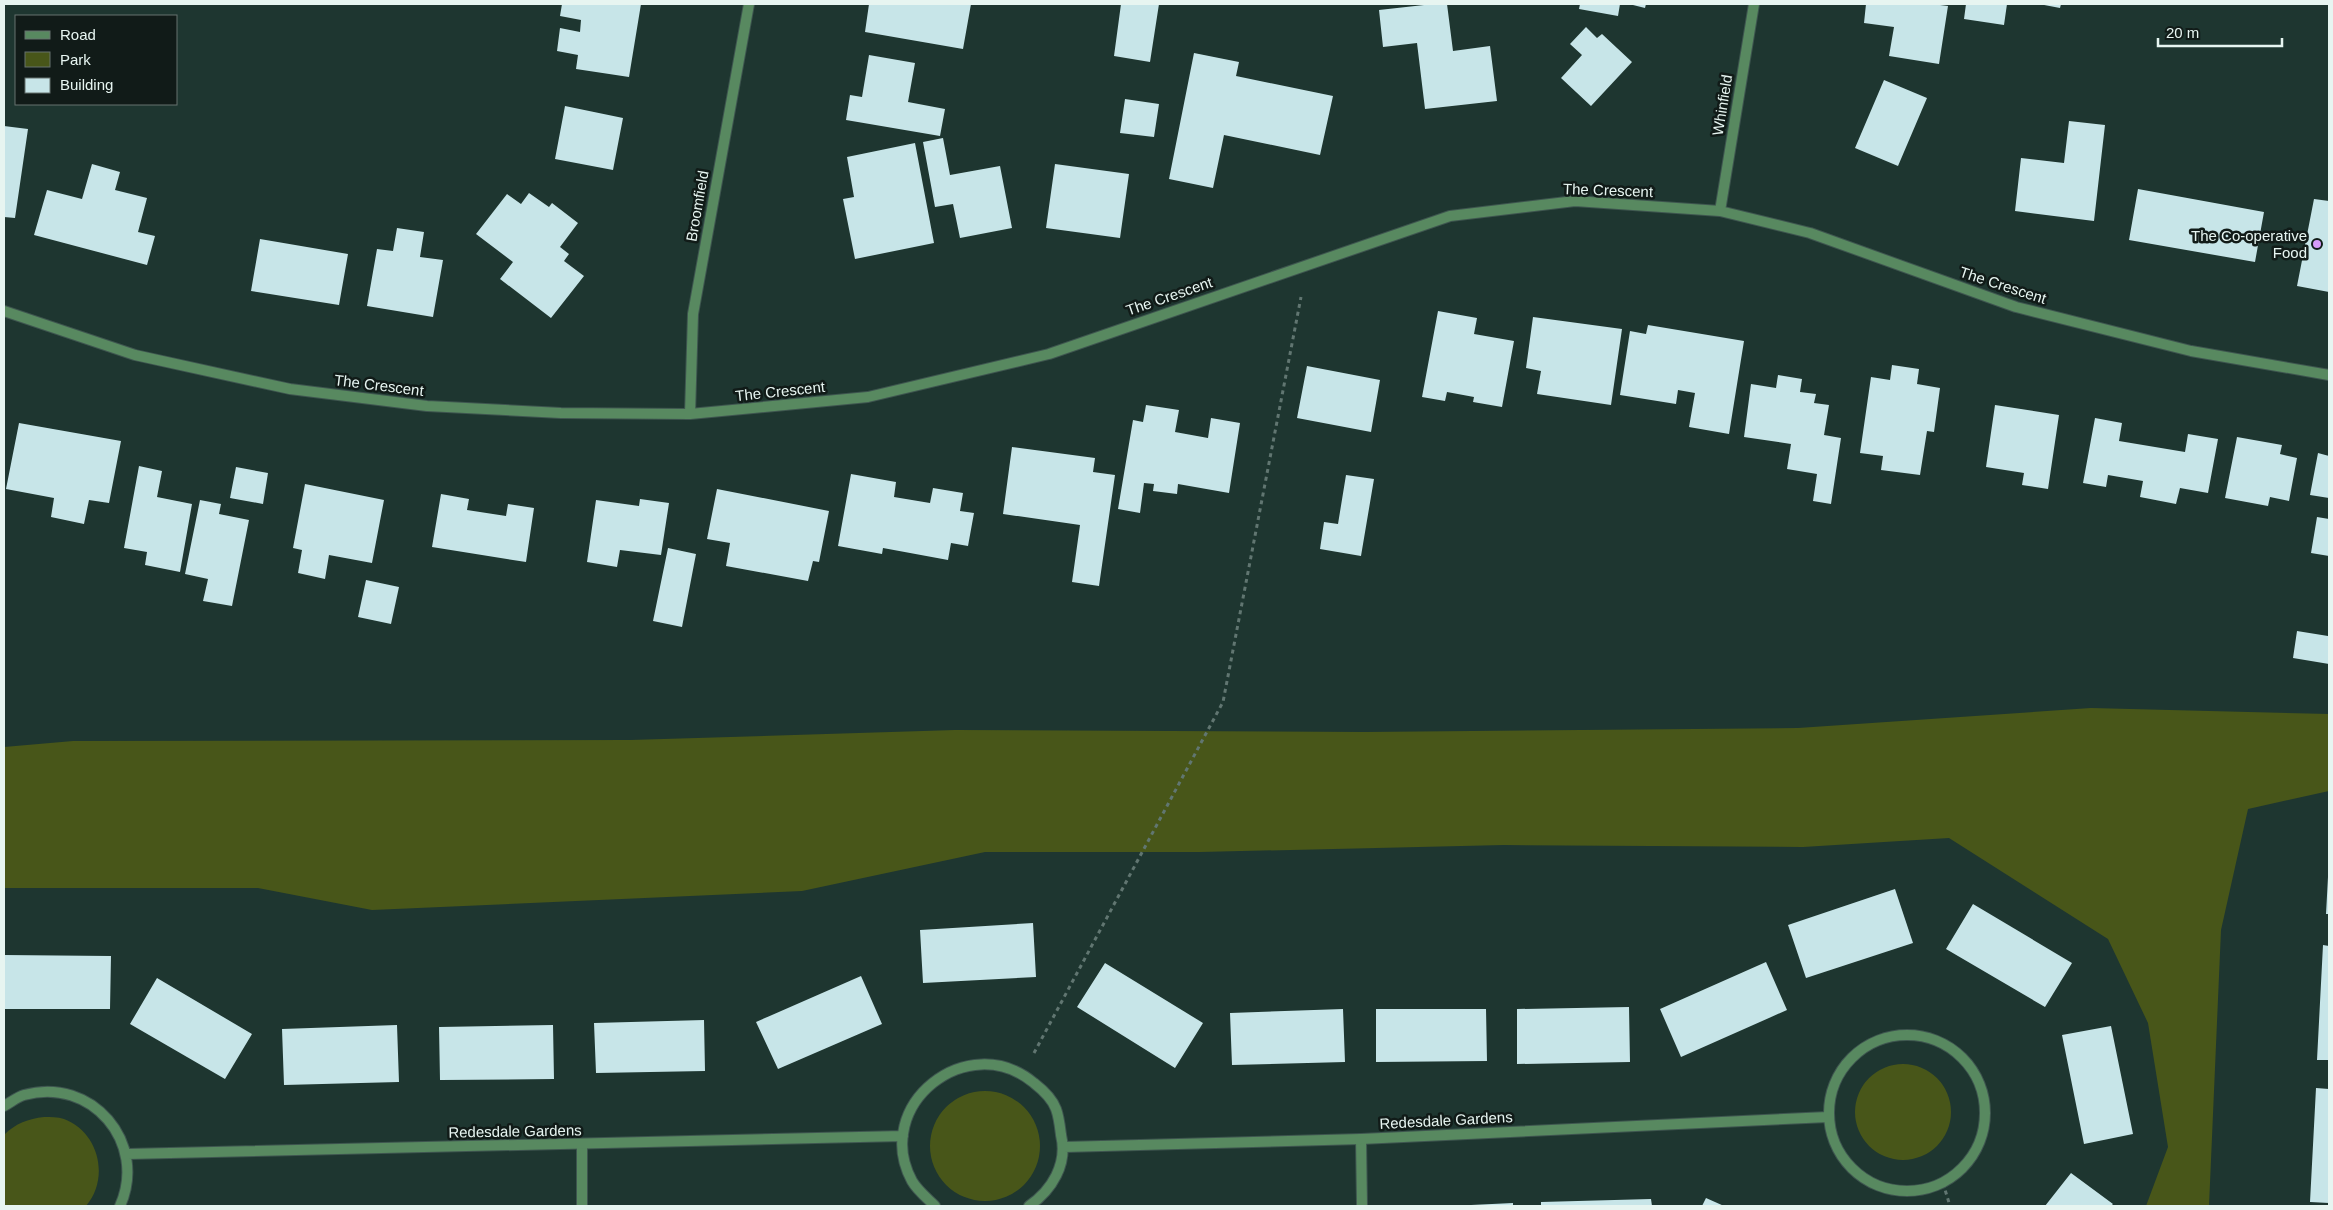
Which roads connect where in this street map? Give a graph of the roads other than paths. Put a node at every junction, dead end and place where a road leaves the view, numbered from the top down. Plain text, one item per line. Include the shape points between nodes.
1 (749, 4) edge
2 (1754, 4) edge
3 (1720, 211) junction
4 (4, 311) edge
5 (2329, 375) edge
6 (690, 414) junction
7 (4, 1106) edge
8 (1828, 1117) junction
9 (903, 1136) junction
10 (1361, 1138) junction
11 (582, 1144) junction
12 (1064, 1147) junction
13 (127, 1154) junction
14 (120, 1206) edge
15 (582, 1206) edge
16 (935, 1206) edge
17 (1029, 1206) edge
18 (1362, 1206) edge

1 - 6 street, Broomfield via 693,314
2 - 3 street, Whinfield
3 - 5 street, The Crescent via 1810,233 2016,307 2191,351
3 - 6 street, The Crescent via 1576,201 1450,216 1049,354 868,397
4 - 6 street, The Crescent via 135,355 290,389 426,406 561,413
7 - 13 street via 24,1095 56,1092 82,1099 104,1114 120,1136
8 - 8 street via 1832,1090 1844,1065 1864,1046 1890,1036 1928,1036 1953,1047 1979,1079 1987,1105 1987,1120 1973,1157 1943,1183 1916,1192 1884,1188 1860,1176 1846,1162 1833,1138
8 - 10 street, Redesdale Gardens
9 - 11 street, Redesdale Gardens
9 - 12 street via 910,1110 929,1084 953,1069 974,1064 1002,1065 1023,1074 1045,1092 1056,1108
9 - 16 street via 904,1155 912,1182
10 - 12 street, Redesdale Gardens
10 - 18 street
11 - 13 street, Redesdale Gardens
11 - 15 street
12 - 17 street via 1058,1174 1044,1196
13 - 14 street via 128,1182

